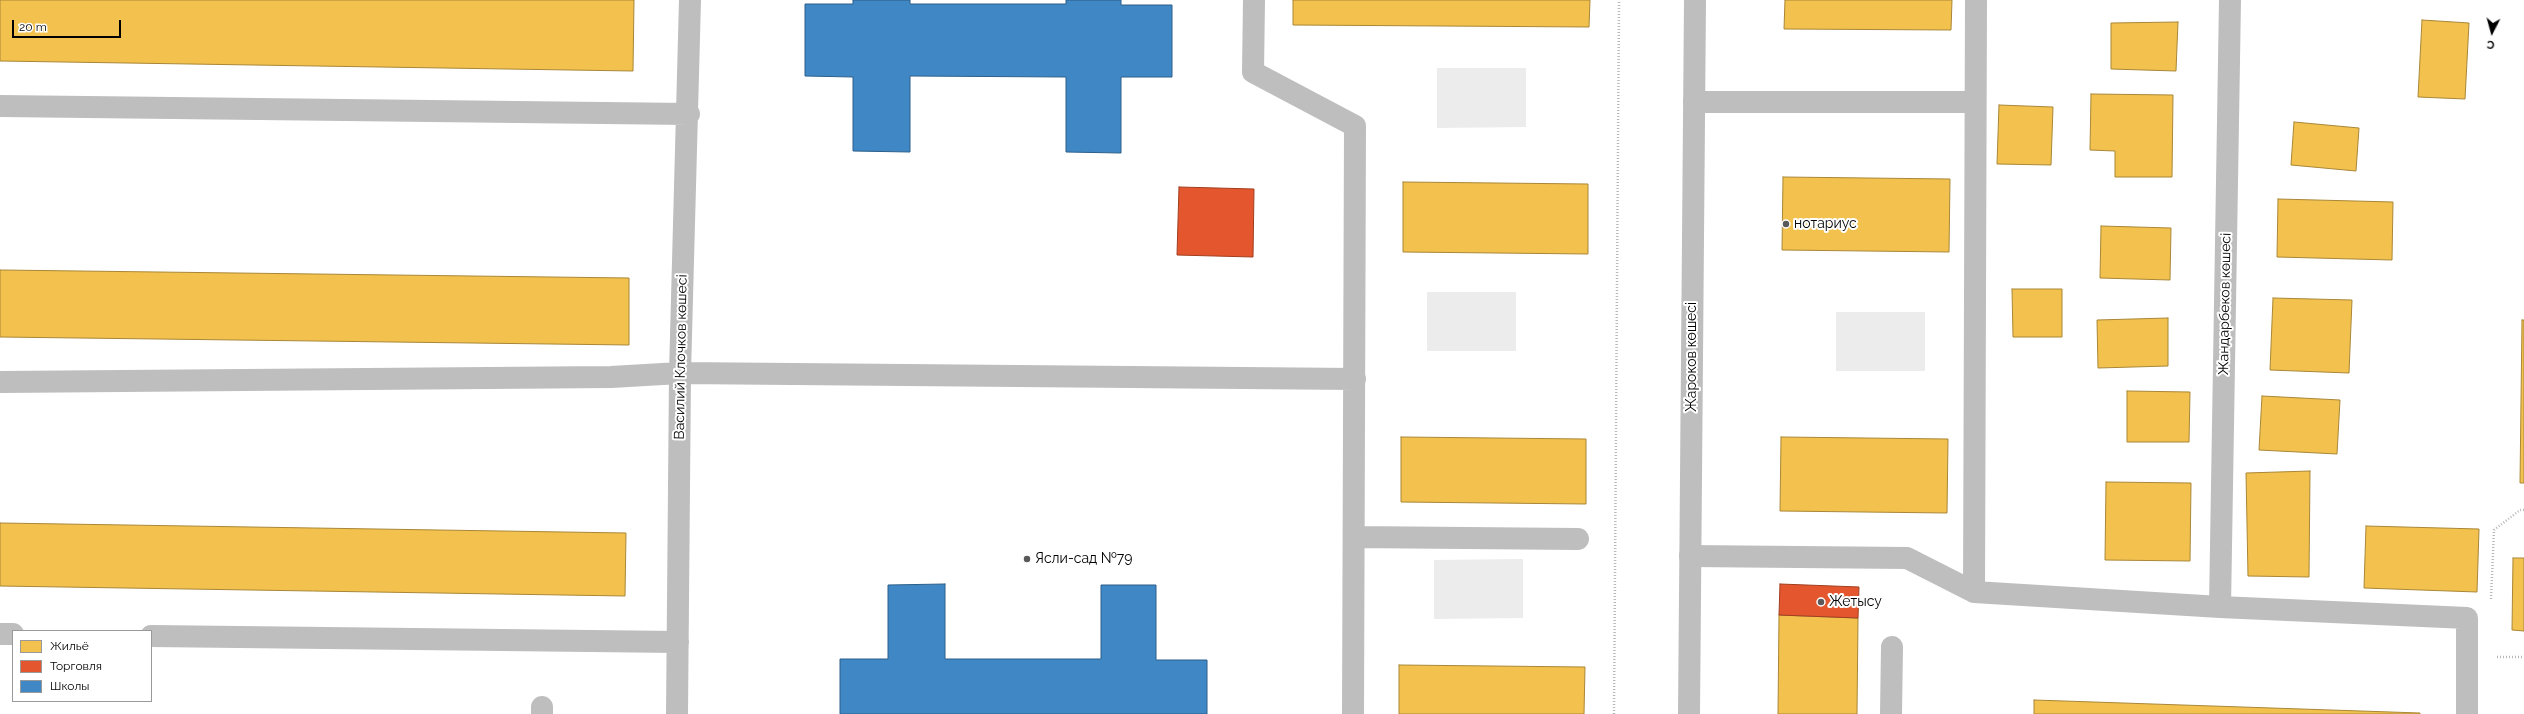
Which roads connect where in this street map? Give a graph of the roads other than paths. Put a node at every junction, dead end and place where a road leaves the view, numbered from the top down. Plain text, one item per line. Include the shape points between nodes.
1 (690, 0) edge
2 (1254, 0) edge
3 (1695, 0) edge
4 (1976, 0) edge
5 (2230, 0) edge
6 (1694, 102) junction
7 (1975, 102) junction
8 (0, 106) edge
9 (688, 114) junction
10 (680, 373) junction
11 (1355, 379) junction
12 (0, 382) edge
13 (1354, 537) junction
14 (1578, 539) dead end
15 (1690, 556) junction
16 (1974, 592) junction
17 (2220, 607) junction
18 (0, 634) edge
19 (12, 634) edge
20 (152, 636) edge
21 (678, 642) junction
22 (1892, 648) dead end
23 (677, 714) edge
24 (1353, 714) edge
25 (1689, 714) edge
26 (1891, 714) edge
27 (2468, 714) edge

1 - 9 street, Василий Клочков көшесі
2 - 11 street via 1253,72 1356,126
3 - 6 street, Жароков көшесі
4 - 7 street
5 - 17 street, Жандарбеков көшесі
6 - 7 street
6 - 15 street, Жароков көшесі
7 - 16 street
8 - 9 street
9 - 10 street, Василий Клочков көшесі
10 - 11 street
10 - 12 street via 611,377
10 - 21 street, Василий Клочков көшесі
11 - 13 street
13 - 14 street
13 - 24 street
15 - 16 street via 1907,558
15 - 25 street, Жароков көшесі
16 - 17 street
17 - 27 street via 2467,618
18 - 19 street
20 - 21 street
21 - 23 street, Василий Клочков көшесі
22 - 26 street

